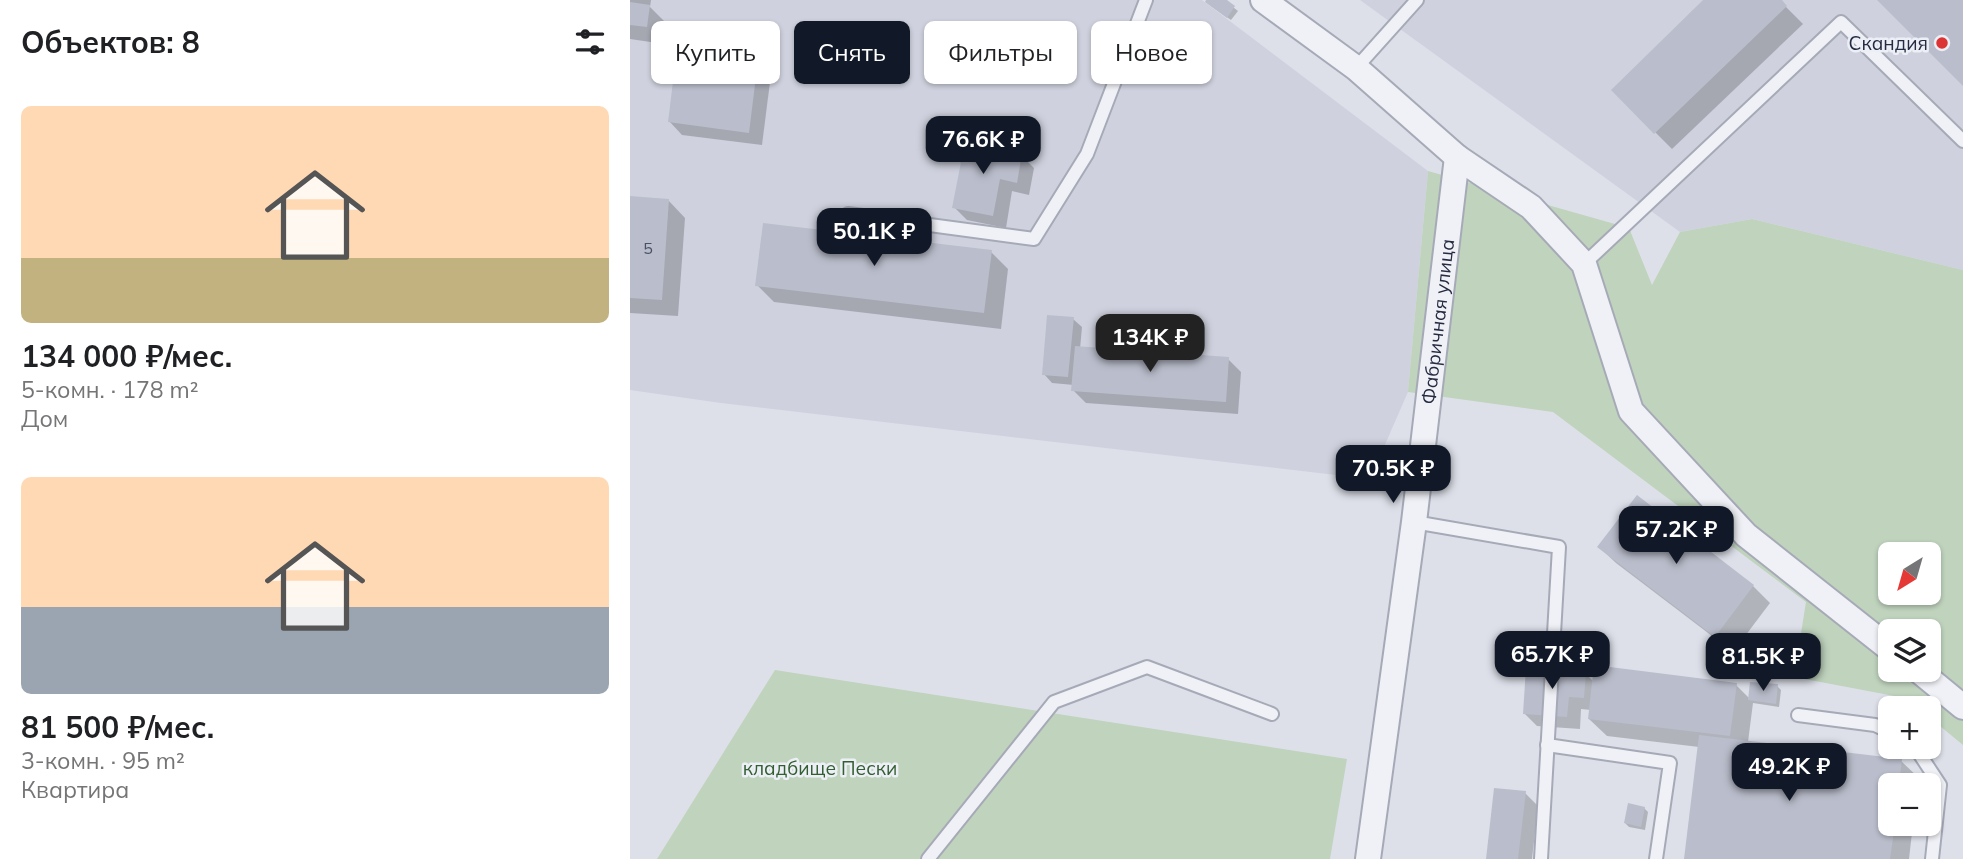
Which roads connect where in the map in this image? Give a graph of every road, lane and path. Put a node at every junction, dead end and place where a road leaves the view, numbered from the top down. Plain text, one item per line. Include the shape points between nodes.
1 (1146, 0) edge
2 (1263, 0) edge
3 (1417, 0) edge
4 (1356, 68) junction
5 (1963, 141) edge
6 (1457, 157) junction
7 (848, 214) dead end
8 (1584, 264) junction
9 (1414, 522) junction
10 (1878, 640) edge
11 (1932, 682) edge
12 (1963, 707) edge
13 (1272, 714) dead end
14 (1798, 715) dead end
15 (1878, 726) edge
16 (1547, 745) junction
17 (1923, 759) edge
18 (928, 859) edge
19 (1368, 859) edge
20 (1541, 859) edge
21 (1657, 859) edge
22 (1932, 859) edge

1 - 7 lane via 1087,154 1034,239
2 - 4 street
3 - 4 lane
4 - 6 street
5 - 8 lane via 1841,22
6 - 8 street via 1531,207
6 - 9 street, Фабричная улица
8 - 10 street via 1631,411 1746,535
9 - 16 lane via 1559,547
9 - 19 street, Фабричная улица
11 - 12 street
13 - 18 lane via 1147,667 1054,702
14 - 15 lane
16 - 20 lane
16 - 21 lane via 1670,763
17 - 22 lane via 1940,785

